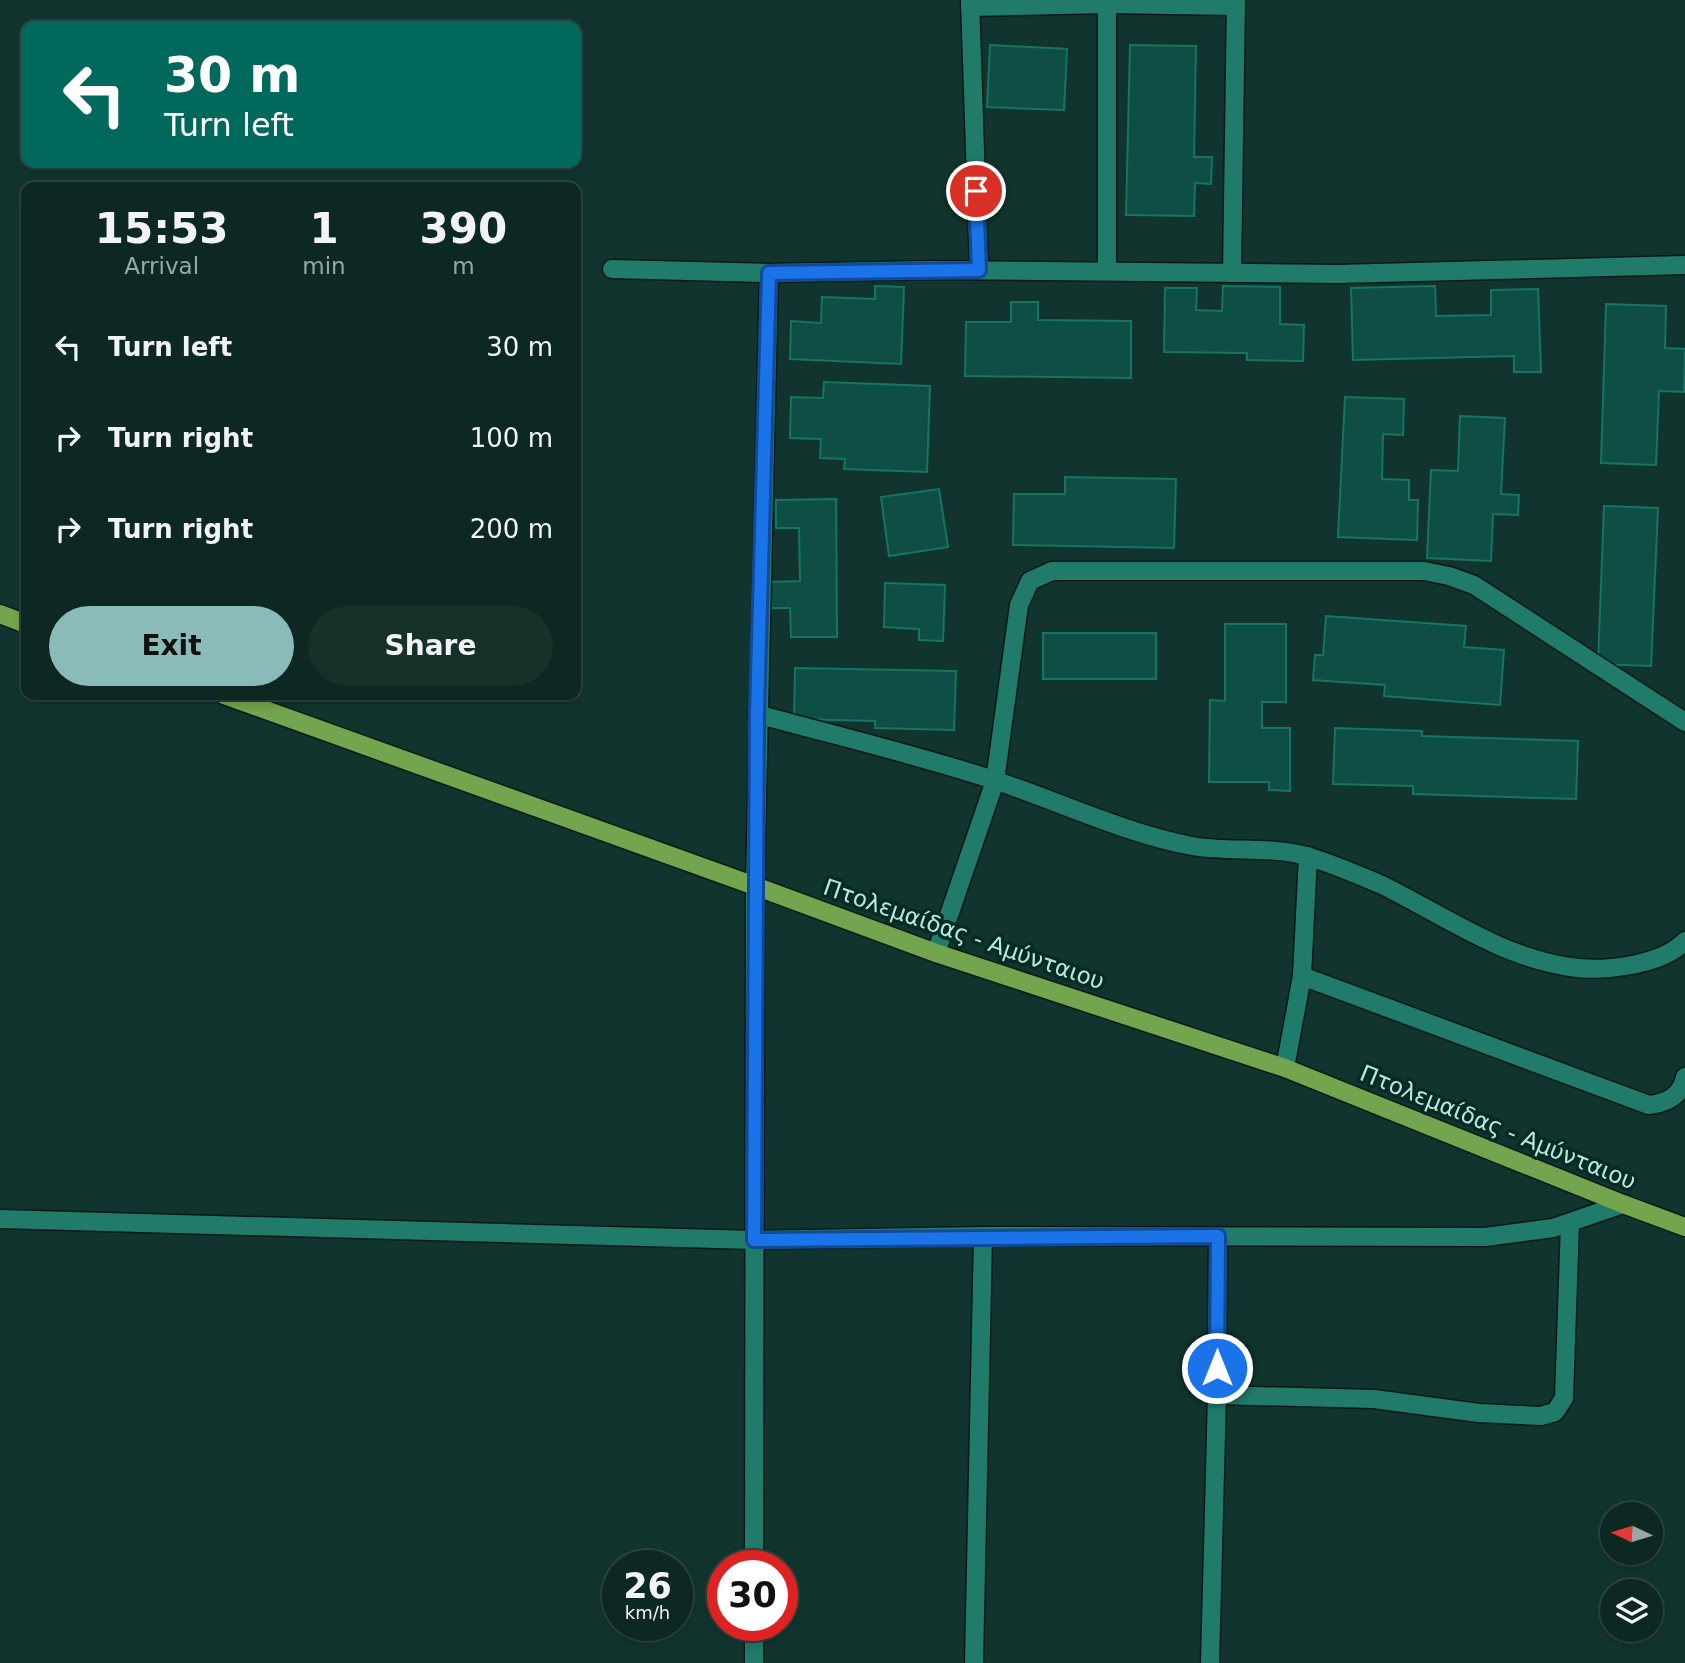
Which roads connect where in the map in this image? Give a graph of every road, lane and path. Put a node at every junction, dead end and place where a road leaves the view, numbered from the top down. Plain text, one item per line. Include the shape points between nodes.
1 (1236, 3) edge
2 (970, 4) edge
3 (1107, 4) junction
4 (1685, 265) edge
5 (611, 270) dead end
6 (979, 270) junction
7 (1107, 270) junction
8 (769, 273) junction
9 (1232, 274) junction
10 (0, 614) edge
11 (21, 622) edge
12 (238, 700) edge
13 (757, 714) junction
14 (1685, 722) edge
15 (995, 780) junction
16 (1308, 856) junction
17 (755, 886) junction
18 (1685, 941) edge
19 (936, 953) junction
20 (1302, 976) junction
21 (1285, 1068) junction
22 (1685, 1077) edge
23 (1623, 1204) junction
24 (0, 1219) edge
25 (1570, 1223) junction
26 (1685, 1227) edge
27 (983, 1236) junction
28 (1218, 1236) junction
29 (754, 1240) junction
30 (1217, 1395) junction
31 (754, 1550) edge
32 (754, 1641) edge
33 (754, 1663) edge
34 (974, 1663) edge
35 (1210, 1663) edge

1 - 3 street
1 - 9 street
2 - 3 street
2 - 6 street
3 - 7 street
4 - 9 street
5 - 8 street
6 - 7 street
6 - 8 street
7 - 9 street
8 - 13 street
10 - 11 main road
12 - 17 main road, Πτολεμαίδας - Αμύνταιου
13 - 15 street
13 - 17 street
14 - 15 street via 1474,585 1449,576 1424,571 1071,569 1052,571 1030,582 1019,604
15 - 16 street via 1193,846
15 - 19 street
16 - 18 street via 1383,886 1529,959 1572,968 1626,966 1657,957
16 - 20 street
17 - 19 main road, Πτολεμαίδας - Αμύνταιου
17 - 29 street
19 - 21 main road, Πτολεμαίδας - Αμύνταιου
20 - 21 street
20 - 22 street via 1649,1104 1666,1103
21 - 23 main road, Πτολεμαίδας - Αμύνταιου
23 - 25 street
23 - 26 main road, Πτολεμαίδας - Αμύνταιου
24 - 29 street
25 - 28 street via 1485,1237
25 - 30 street via 1564,1398 1555,1412 1541,1416 1479,1413 1374,1399
27 - 28 street
27 - 29 street
27 - 34 street
28 - 30 street
29 - 31 street
30 - 35 street
32 - 33 street

